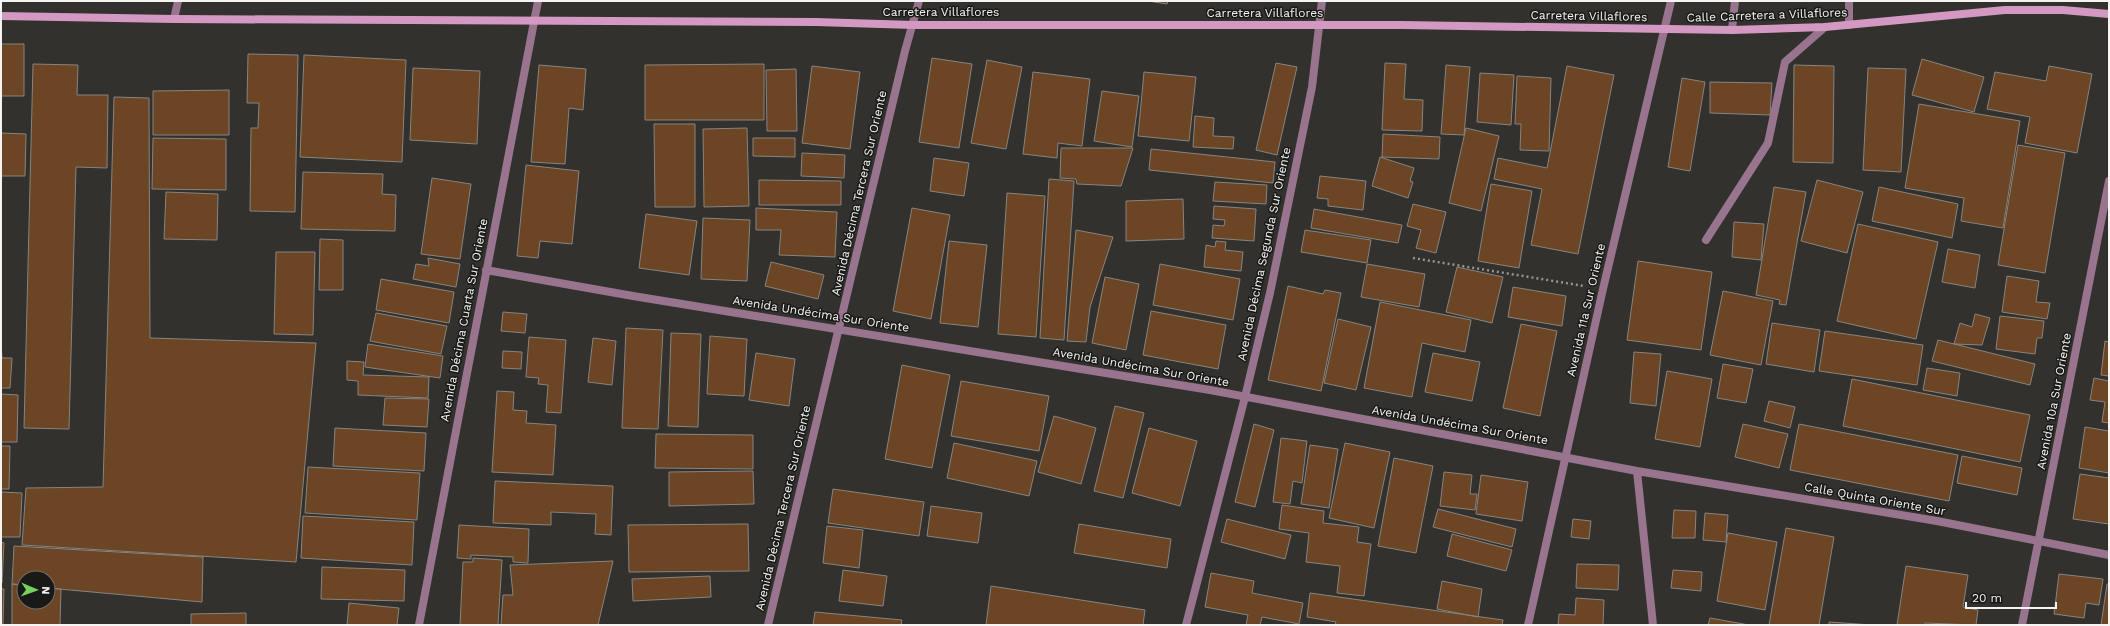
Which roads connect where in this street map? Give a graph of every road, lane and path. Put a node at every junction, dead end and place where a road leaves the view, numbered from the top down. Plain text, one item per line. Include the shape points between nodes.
1 (178, 1) edge
2 (538, 1) edge
3 (919, 1) edge
4 (1322, 1) edge
5 (1671, 1) edge
6 (1735, 1) edge
7 (1849, 1) edge
8 (2109, 14) edge
9 (1, 16) edge
10 (174, 19) junction
11 (533, 20) junction
12 (914, 25) junction
13 (1319, 25) junction
14 (1849, 25) junction
15 (1825, 27) junction
16 (1664, 30) junction
17 (1732, 30) junction
18 (2109, 181) edge
19 (1706, 240) dead end
20 (1413, 258) dead end
21 (486, 270) junction
22 (1603, 289) junction
23 (838, 329) junction
24 (1245, 397) junction
25 (1565, 456) junction
26 (1637, 471) junction
27 (2038, 541) junction
28 (2109, 555) edge
29 (419, 625) edge
30 (768, 625) edge
31 (1186, 625) edge
32 (1528, 625) edge
33 (1653, 625) edge
34 (2022, 625) edge

1 - 10 street
2 - 11 street, Avenida Décima Cuarta Sur Oriente
3 - 12 street, Avenida Décima Tercera Sur Oriente
4 - 13 street, Avenida Décima Segunda Sur Oriente
5 - 16 street, Avenida 11a Sur Oriente
6 - 17 street
7 - 14 street
8 - 14 main road, Calle Carretera a Villaflores via 2063,10 2005,10
9 - 10 main road, Carretera Villaflores
10 - 11 main road, Carretera Villaflores
11 - 12 main road, Carretera Villaflores
11 - 21 street, Avenida Décima Cuarta Sur Oriente
12 - 13 main road, Carretera Villaflores
12 - 23 street, Avenida Décima Tercera Sur Oriente via 905,51
13 - 16 main road, Carretera Villaflores
13 - 24 street, Avenida Décima Segunda Sur Oriente via 1312,88 1270,293
14 - 15 main road, Calle Carretera a Villaflores
15 - 17 main road, Calle Carretera a Villaflores
15 - 19 street via 1785,62 1768,143
16 - 17 main road, Calle Carretera a Villaflores
16 - 22 street, Avenida 11a Sur Oriente
18 - 27 street, Avenida 10a Sur Oriente
20 - 22 path
21 - 23 street, Avenida Undécima Sur Oriente
21 - 29 street, Avenida Décima Cuarta Sur Oriente
22 - 25 street, Avenida 11a Sur Oriente
23 - 24 street, Avenida Undécima Sur Oriente
23 - 30 street, Avenida Décima Tercera Sur Oriente
24 - 25 street, Avenida Undécima Sur Oriente
24 - 31 street, Avenida Décima Segunda Sur Oriente
25 - 26 street, Avenida Undécima Sur Oriente
25 - 32 street, Avenida 11a Sur Oriente
26 - 27 street, Calle Quinta Oriente Sur
26 - 33 street
27 - 28 street, Calle Quinta Oriente Sur
27 - 34 street, Avenida 10a Sur Oriente

